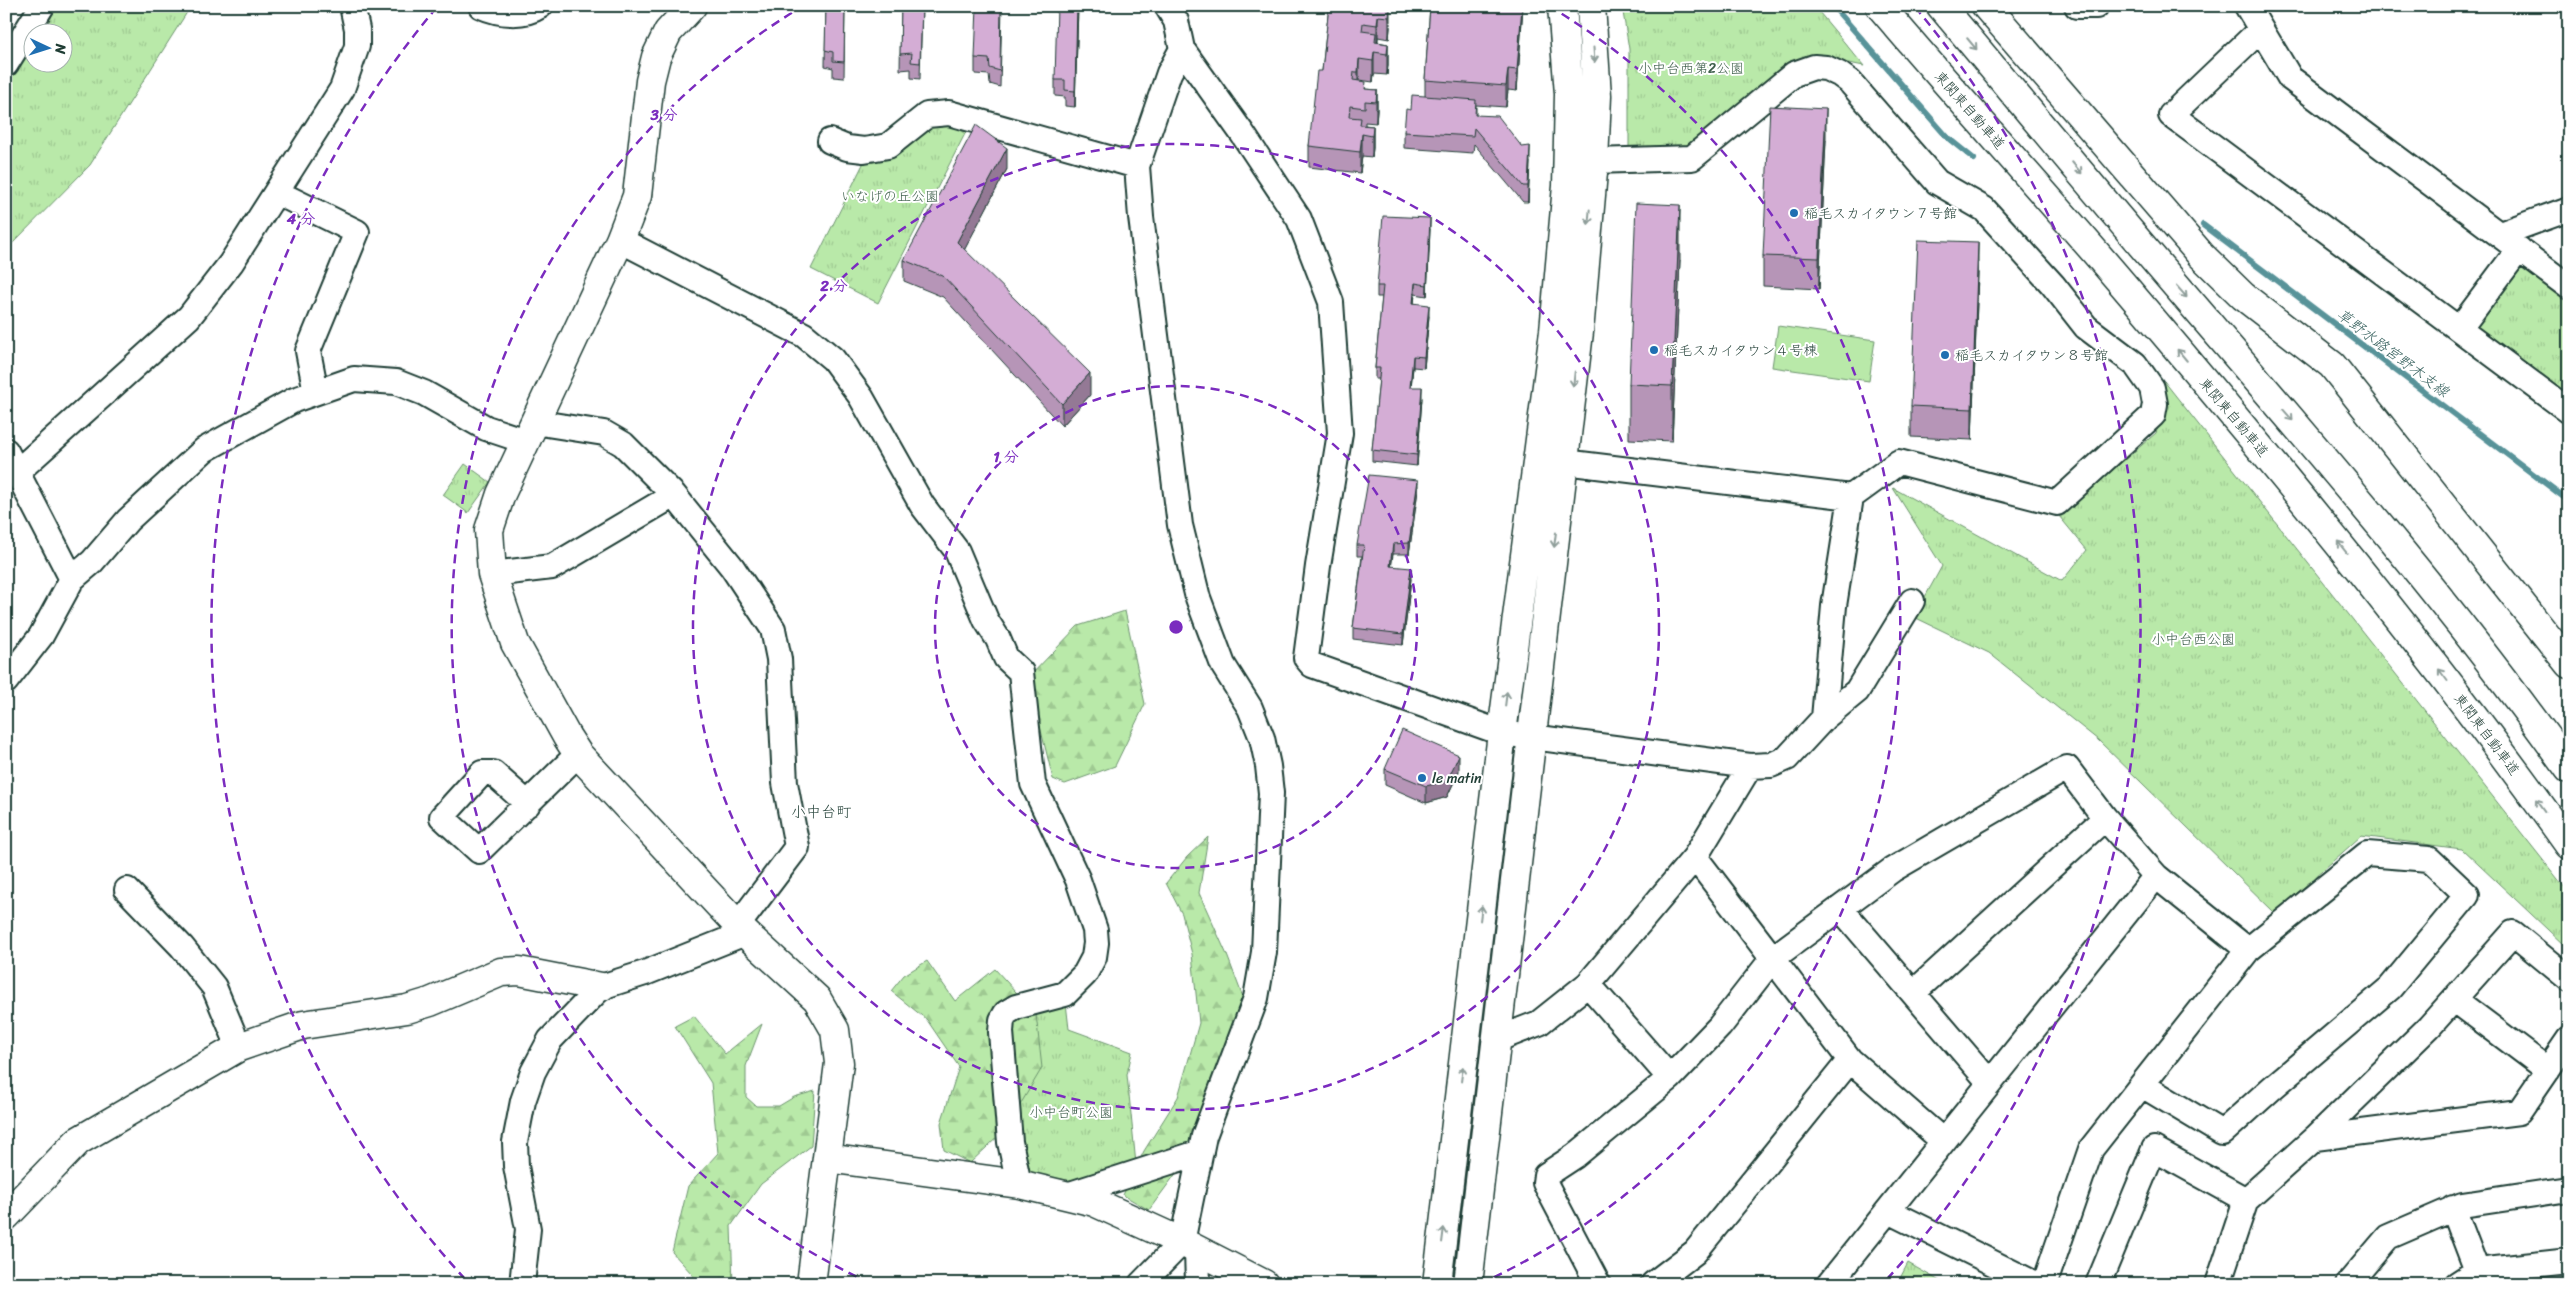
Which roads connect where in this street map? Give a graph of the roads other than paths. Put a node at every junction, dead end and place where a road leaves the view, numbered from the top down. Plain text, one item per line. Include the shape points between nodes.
1 (42, 6) edge
2 (352, 6) edge
3 (481, 6) edge
4 (540, 6) edge
5 (692, 6) edge
6 (1167, 6) edge
7 (1562, 6) edge
8 (1591, 6) edge
9 (1880, 6) edge
10 (1941, 6) edge
11 (1986, 6) edge
12 (2078, 6) edge
13 (2096, 6) edge
14 (2247, 6) edge
15 (2260, 30) junction
16 (1182, 49) junction
17 (6, 64) edge
18 (830, 141) dead end
19 (1594, 161) junction
20 (1137, 166) junction
21 (278, 193) junction
22 (2569, 209) edge
23 (2500, 234) junction
24 (620, 240) junction
25 (2519, 249) junction
26 (2569, 287) edge
27 (2460, 328) junction
28 (316, 392) junction
29 (2569, 411) edge
30 (530, 432) junction
31 (6, 451) edge
32 (1564, 462) junction
33 (18, 472) junction
34 (674, 495) junction
35 (1851, 497) junction
36 (492, 574) junction
37 (72, 579) junction
38 (1912, 601) dead end
39 (2569, 664) edge
40 (6, 681) edge
41 (1824, 718) junction
42 (1502, 733) junction
43 (1532, 737) junction
44 (578, 754) junction
45 (1750, 766) junction
46 (2569, 769) edge
47 (528, 804) dead end
48 (2105, 818) junction
49 (2569, 845) edge
50 (1695, 857) junction
51 (2156, 876) junction
52 (127, 890) dead end
53 (1841, 909) junction
54 (741, 929) junction
55 (2248, 950) junction
56 (1773, 958) junction
57 (2569, 980) edge
58 (1588, 984) junction
59 (601, 987) junction
60 (1913, 993) junction
61 (2455, 1000) junction
62 (1498, 1039) junction
63 (2569, 1039) edge
64 (239, 1047) junction
65 (1850, 1060) junction
66 (2548, 1070) junction
67 (1670, 1078) junction
68 (1990, 1083) junction
69 (2142, 1085) junction
70 (2315, 1138) junction
71 (1944, 1141) junction
72 (1202, 1152) junction
73 (827, 1158) junction
74 (1019, 1184) junction
75 (2569, 1188) edge
76 (1067, 1195) junction
77 (2246, 1200) junction
78 (2454, 1208) junction
79 (1888, 1211) junction
80 (6, 1216) edge
81 (1190, 1246) junction
82 (2569, 1261) edge
83 (2477, 1271) junction
84 (522, 1284) edge
85 (811, 1284) edge
86 (1141, 1284) edge
87 (1198, 1284) edge
88 (1264, 1284) edge
89 (1437, 1284) edge
90 (1468, 1284) edge
91 (1598, 1284) edge
92 (1653, 1284) edge
93 (1830, 1284) edge
94 (2036, 1284) edge
95 (2098, 1284) edge
96 (2218, 1284) edge
97 (2348, 1284) edge
98 (2457, 1284) edge

1 - 17 street
2 - 21 street via 357,29 352,65 342,89
3 - 4 street via 491,11 518,14
5 - 24 main road via 668,32 656,57 650,81 637,196
6 - 16 street via 1176,20
42 -> 7 main road via 1554,331 1567,186 1569,94
8 -> 19 main road via 1597,96
49 -> 9 main road, 東関東自動車道 via 2435,664 2334,537 2130,293
10 -> 46 main road via 2160,268 2370,510
11 - 39 main road via 2201,255 2243,296 2332,365
12 - 13 street
14 - 15 street
15 - 23 street via 2290,78
15 - 27 street via 2171,115
16 - 20 street via 1168,73
16 - 42 street via 1299,219 1331,302 1340,433 1306,658 1312,665
18 - 20 street via 864,150 888,146 927,115 949,113
19 -> 32 main road
19 - 35 street via 1692,158 1794,74 1814,67 1826,68 1850,82 1937,182 1984,209 2053,285 2086,327 2135,364 2152,388 2153,415 2057,503 1899,462
20 - 72 street via 1180,525 1198,598 1223,665 1250,708 1262,738 1271,793 1264,952 1256,998 1204,1136
21 - 28 street via 357,232 308,351
21 - 33 street via 232,264 190,317
22 - 23 street
23 - 25 street
24 - 30 main road
24 - 74 street via 804,335 833,360 861,397 922,505 957,551 1006,658 1021,672 1033,784 1078,880 1095,930 1096,943 1094,957 1085,974 1065,994 1016,1007 1002,1020 1010,1142
25 - 26 street
25 - 27 street
27 - 29 street
28 - 30 street via 354,379 396,382 424,393 486,428
28 - 37 street via 294,400 204,450 128,520 92,562
30 - 34 street via 604,433 623,444
30 - 36 main road via 501,494 489,530
31 - 33 street
32 - 35 street
32 -> 43 main road
33 - 37 street
34 - 36 street via 552,567
34 - 54 street via 732,567 773,629 779,659 785,783 797,847
35 - 41 street via 1834,606
36 - 44 main road via 515,643
37 - 40 street via 41,636
38 - 41 street via 1857,691
41 - 45 street via 1787,758 1772,765
42 - 43 street
89 -> 42 main road
43 - 45 street
43 - 62 main road
44 - 47 street
44 - 54 main road
45 - 50 street
48 - 51 street
48 - 53 street via 2067,768 1892,870
48 - 60 street
50 - 56 street
50 - 58 street
51 - 55 street
51 - 68 street
52 - 64 street via 182,947 214,987
53 - 56 street
53 - 60 street
54 - 59 street
54 - 73 main road via 817,999 835,1030 839,1063
55 - 69 street
55 - 69 street via 2367,854 2429,859 2467,895 2390,988 2222,1133
56 - 65 street
56 - 67 street via 1720,1026
57 - 61 street via 2513,933
58 - 62 street via 1539,1023
58 - 67 street
59 - 64 main road via 518,971 501,972 408,1009 303,1025
59 - 84 street via 550,1040 523,1100 515,1142 516,1166 528,1229
60 - 68 street
61 - 66 street
61 - 70 street
62 - 90 main road
63 - 66 street
64 - 80 main road via 78,1141
65 - 71 street
65 - 92 street via 1695,1252
66 - 70 street via 2519,1112
67 - 91 street via 1575,1156 1546,1175 1545,1183
68 - 71 street
69 - 94 street via 2091,1149 2047,1277
70 - 77 street
71 - 79 street
72 - 76 street
72 - 81 street
73 - 74 main road
73 - 85 main road
74 - 76 main road
75 - 78 street
76 - 81 main road via 1094,1202
77 - 95 street via 2154,1149
77 - 96 street
78 - 83 street
78 - 97 street via 2388,1237
79 - 93 street
79 - 94 street
81 - 86 street
81 - 87 street
81 - 88 main road
82 - 83 street
83 - 98 street

